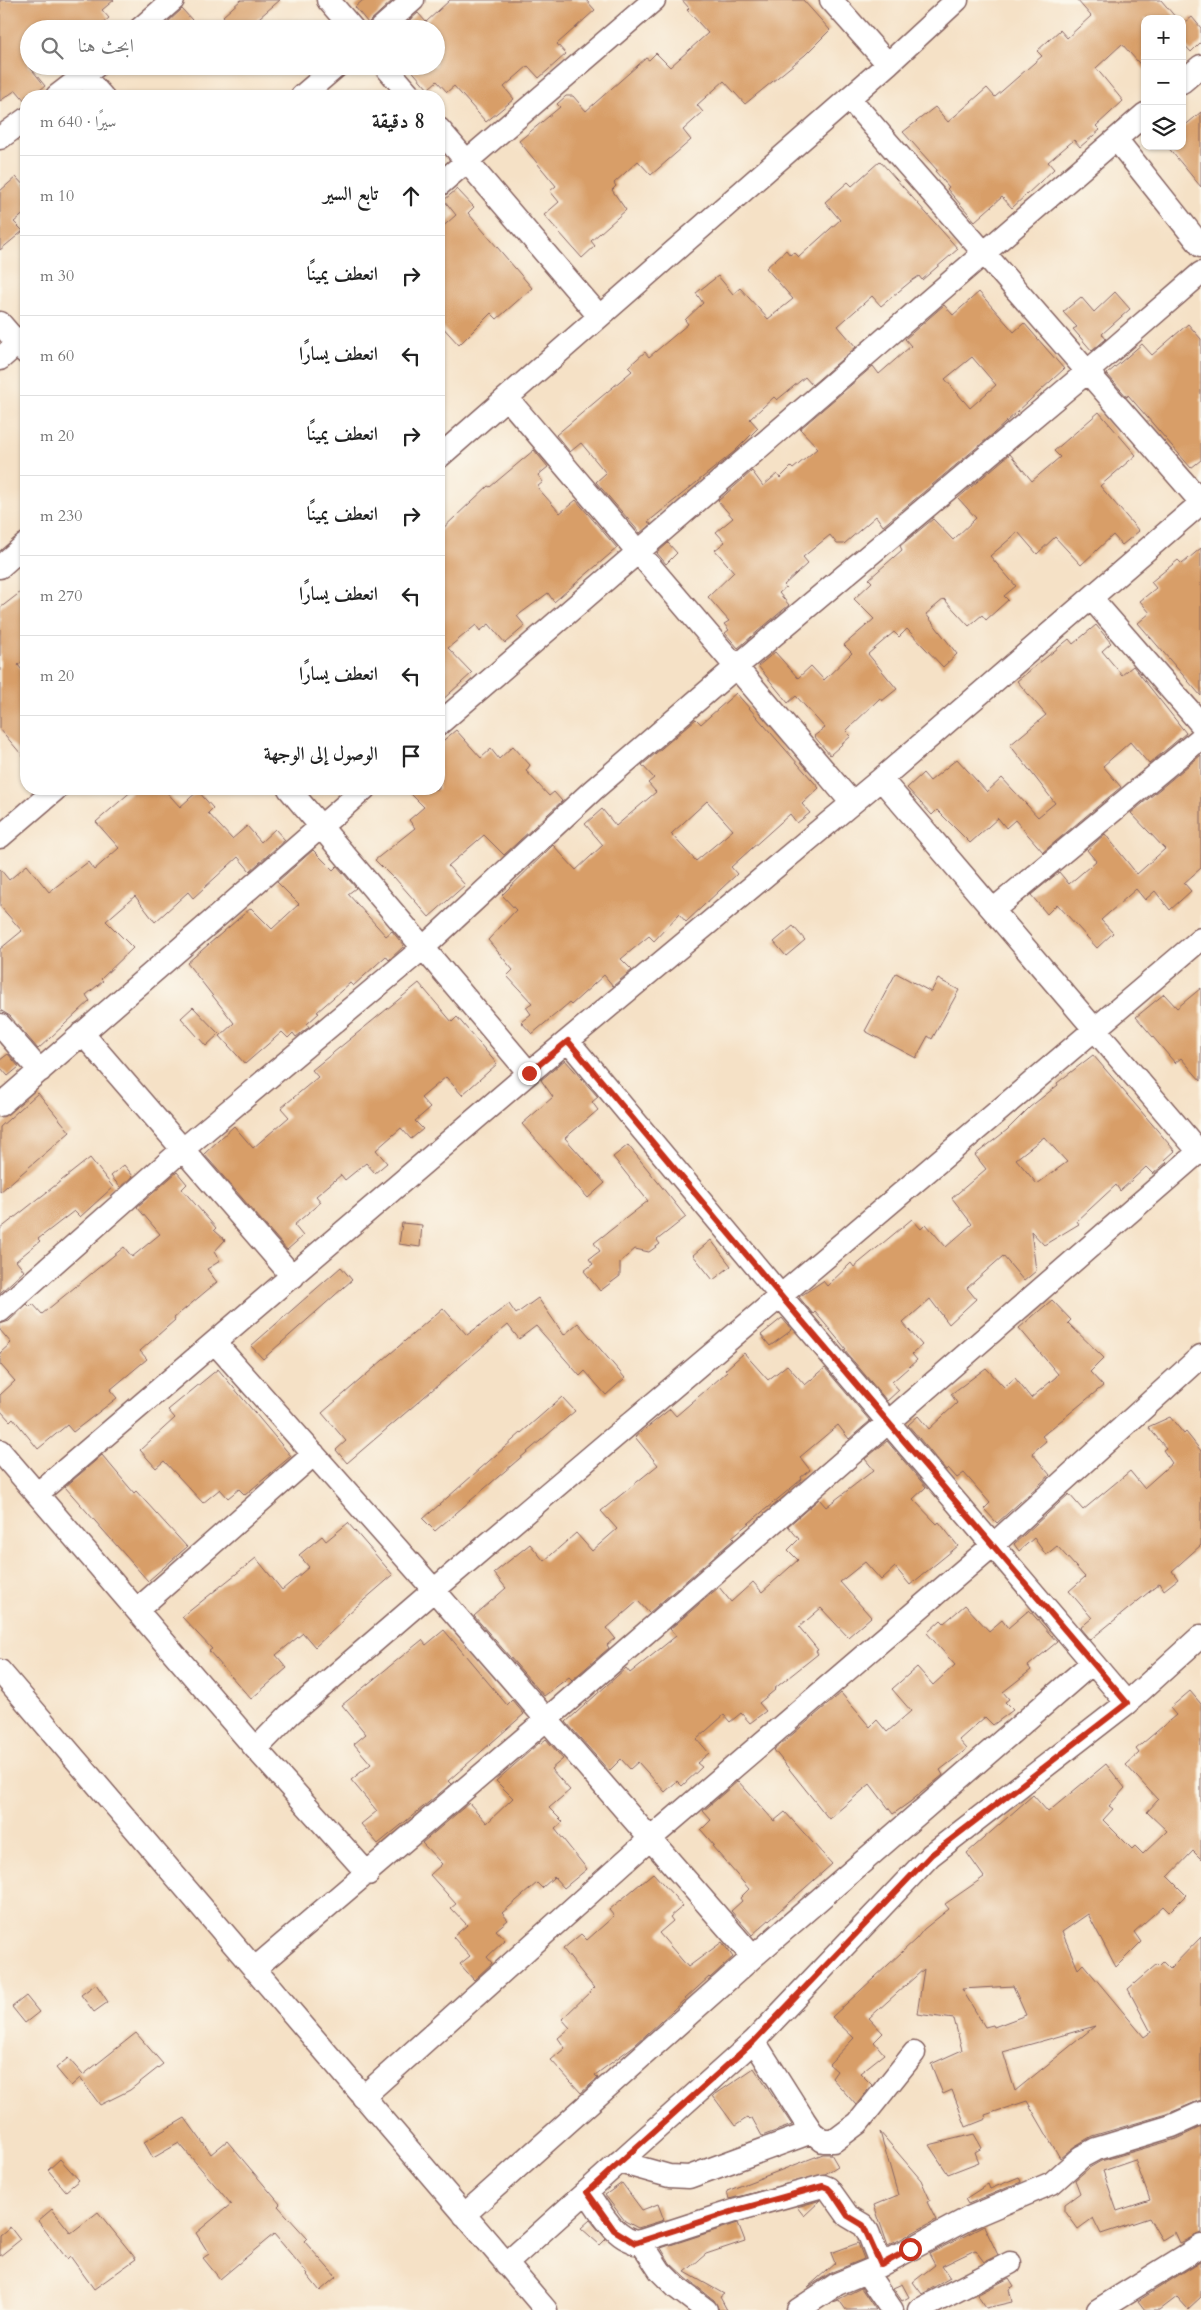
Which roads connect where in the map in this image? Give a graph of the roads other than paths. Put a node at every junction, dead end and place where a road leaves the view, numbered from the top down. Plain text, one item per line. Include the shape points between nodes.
1 (173, 0) edge
2 (328, 0) edge
3 (413, 0) edge
4 (654, 0) edge
5 (831, 0) edge
6 (957, 0) edge
7 (150, 20) edge
8 (345, 20) edge
9 (390, 20) edge
10 (888, 64) junction
11 (1201, 66) edge
12 (85, 75) edge
13 (92, 75) edge
14 (326, 75) edge
15 (393, 75) edge
16 (1186, 79) edge
17 (65, 90) edge
18 (99, 90) edge
19 (309, 90) edge
20 (406, 90) edge
21 (849, 98) junction
22 (1141, 117) edge
23 (20, 123) edge
24 (1, 136) edge
25 (445, 136) edge
26 (1116, 139) junction
27 (466, 161) junction
28 (445, 180) edge
29 (1201, 246) edge
30 (984, 252) junction
31 (1201, 273) edge
32 (599, 316) junction
33 (0, 323) edge
34 (20, 341) edge
35 (20, 346) edge
36 (0, 358) edge
37 (1087, 372) junction
38 (507, 398) junction
39 (445, 452) edge
40 (1201, 502) edge
41 (20, 549) edge
42 (637, 551) junction
43 (0, 567) edge
44 (1092, 599) junction
45 (736, 667) junction
46 (445, 719) edge
47 (1201, 724) edge
48 (1201, 738) edge
49 (881, 779) junction
50 (49, 795) edge
51 (294, 795) edge
52 (357, 795) edge
53 (852, 803) junction
54 (321, 826) junction
55 (0, 837) edge
56 (993, 910) junction
57 (1201, 939) edge
58 (423, 948) junction
59 (0, 1025) edge
60 (1094, 1029) junction
61 (82, 1033) junction
62 (568, 1041) junction
63 (40, 1071) junction
64 (529, 1073) junction
65 (0, 1105) edge
66 (182, 1150) junction
67 (1200, 1152) edge
68 (293, 1277) junction
69 (780, 1295) junction
70 (0, 1311) edge
71 (216, 1344) junction
72 (1201, 1356) edge
73 (887, 1422) junction
74 (0, 1451) edge
75 (314, 1454) junction
76 (37, 1494) junction
77 (993, 1544) junction
78 (434, 1590) junction
79 (137, 1610) junction
80 (1201, 1636) edge
81 (1092, 1663) junction
82 (0, 1670) edge
83 (1127, 1703) junction
84 (547, 1719) junction
85 (256, 1749) junction
86 (650, 1840) junction
87 (368, 1874) junction
88 (753, 1957) junction
89 (254, 1969) junction
90 (754, 2041) junction
91 (914, 2053) dead end
92 (363, 2097) junction
93 (1201, 2113) edge
94 (812, 2132) junction
95 (620, 2162) junction
96 (587, 2192) junction
97 (464, 2215) junction
98 (635, 2243) junction
99 (1201, 2246) edge
100 (1010, 2263) dead end
101 (506, 2264) junction
102 (873, 2269) junction
103 (1111, 2307) edge
104 (546, 2310) edge
105 (706, 2310) edge
106 (800, 2310) edge
107 (892, 2310) edge
108 (919, 2310) edge

1 - 7 street
2 - 8 street
3 - 9 street
4 - 27 street
5 - 10 street
6 - 10 street
10 - 21 street
11 - 16 street
12 - 17 street
13 - 18 street
14 - 19 street
15 - 20 street
21 - 30 street
21 - 32 street
22 - 26 street
23 - 24 street
25 - 27 street
26 - 29 street
26 - 30 street
27 - 28 street
27 - 32 street
30 - 37 street
30 - 42 street
31 - 37 street
32 - 38 street
33 - 34 street
35 - 36 street
37 - 40 street
37 - 45 street
38 - 39 street
38 - 42 street
40 - 44 street
41 - 43 street
42 - 45 street
42 - 46 street
44 - 47 street
44 - 49 street
45 - 53 street
45 - 58 street via 593,790
48 - 56 street
49 - 53 street
49 - 56 street
50 - 55 street
51 - 54 street
52 - 54 street
53 - 62 street
54 - 58 street
54 - 61 street
56 - 60 street
57 - 60 street
58 - 64 street
58 - 66 street
59 - 63 street
60 - 67 street
60 - 69 street
61 - 63 street
61 - 66 street
62 - 64 street
62 - 69 street
63 - 65 street
64 - 68 street
66 - 68 street
66 - 70 street
67 - 73 street
68 - 71 street
69 - 73 street
69 - 78 street
71 - 75 street
71 - 76 street
72 - 77 street
73 - 77 street
73 - 84 street
74 - 76 street
75 - 78 street
75 - 79 street
76 - 79 street
77 - 81 street
77 - 86 street
78 - 84 street
78 - 85 street via 289,1715
79 - 85 street
80 - 83 street
81 - 83 street
81 - 88 street
82 - 89 street
83 - 90 street via 931,1855
84 - 86 street
84 - 87 street
85 - 87 street
86 - 88 street
86 - 92 street
87 - 89 street
88 - 97 street
89 - 92 street
90 - 94 street
90 - 95 street
91 - 94 street via 858,2123 846,2133 834,2141 823,2141
92 - 97 street
93 - 102 street via 1172,2126 1096,2149 1081,2157 1052,2183 969,2218
94 - 95 street via 688,2176 669,2176
95 - 96 street
96 - 98 street via 614,2230
96 - 101 street
97 - 101 street
98 - 102 street via 823,2186 832,2192 848,2216 863,2225
98 - 105 street via 641,2242 660,2271
99 - 103 street
100 - 108 street
101 - 104 street
102 - 106 street via 837,2284
102 - 107 street

